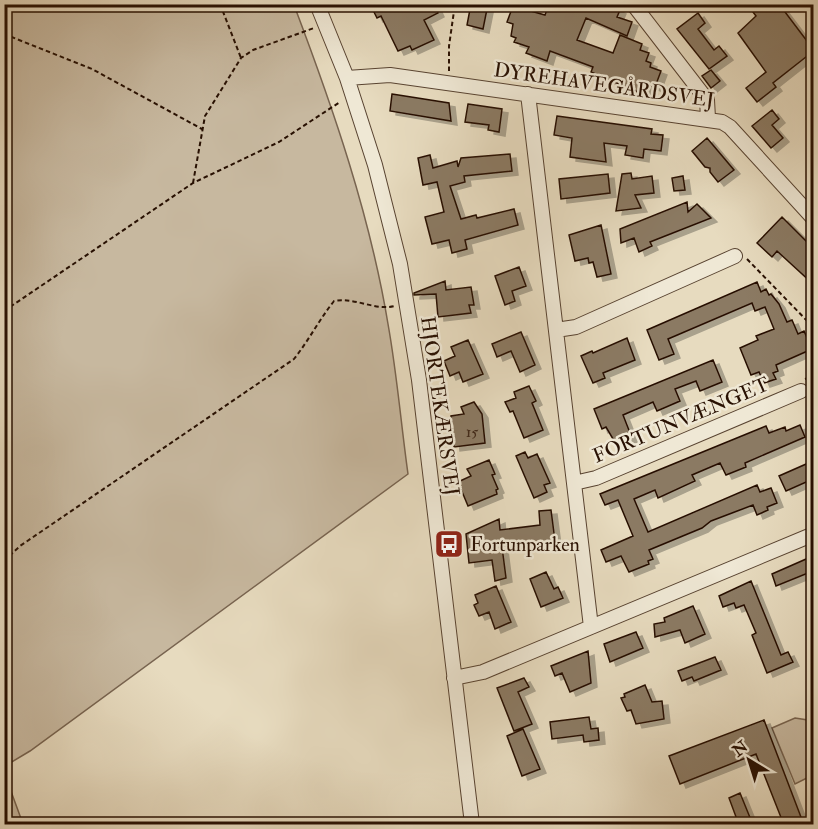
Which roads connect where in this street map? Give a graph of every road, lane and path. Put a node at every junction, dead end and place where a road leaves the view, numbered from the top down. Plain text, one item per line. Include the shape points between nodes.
1 (220, 4) edge
2 (317, 4) edge
3 (455, 4) edge
4 (633, 4) edge
5 (325, 24) junction
6 (4, 34) edge
7 (241, 57) junction
8 (347, 78) junction
9 (449, 83) junction
10 (352, 93) junction
11 (528, 94) junction
12 (708, 118) junction
13 (202, 129) junction
14 (193, 183) junction
15 (813, 219) edge
16 (735, 256) joint
17 (406, 304) junction
18 (4, 311) edge
19 (813, 328) edge
20 (556, 330) junction
21 (801, 391) dead end
22 (574, 483) junction
23 (813, 534) edge
24 (4, 561) edge
25 (591, 627) junction
26 (454, 678) junction
27 (472, 825) edge

1 - 7 path
2 - 5 street, HJORTEKÆRSVEJ
3 - 9 path
4 - 12 street via 707,100
5 - 7 path
5 - 8 street, HJORTEKÆRSVEJ
6 - 13 path via 92,69
7 - 13 path via 205,116
8 - 9 street, DYREHAVEGÅRDSVEJ via 390,75
8 - 10 street, HJORTEKÆRSVEJ
9 - 11 street, DYREHAVEGÅRDSVEJ
10 - 14 path via 279,142
10 - 17 street, HJORTEKÆRSVEJ via 375,165
11 - 12 street, DYREHAVEGÅRDSVEJ
11 - 20 street, FORTUNVÆNGET
12 - 15 street, DYREHAVEGÅRDSVEJ via 730,127
13 - 14 path
14 - 18 path
16 - 19 path via 747,259
16 - 20 street via 576,327
17 - 24 path via 384,309 347,299 334,301 294,359 20,546
17 - 26 street, HJORTEKÆRSVEJ via 419,380
20 - 22 street, FORTUNVÆNGET
21 - 22 street, FORTUNVÆNGET via 596,478
22 - 25 street, FORTUNVÆNGET
23 - 25 street
25 - 26 street via 483,672
26 - 27 street, HJORTEKÆRSVEJ

